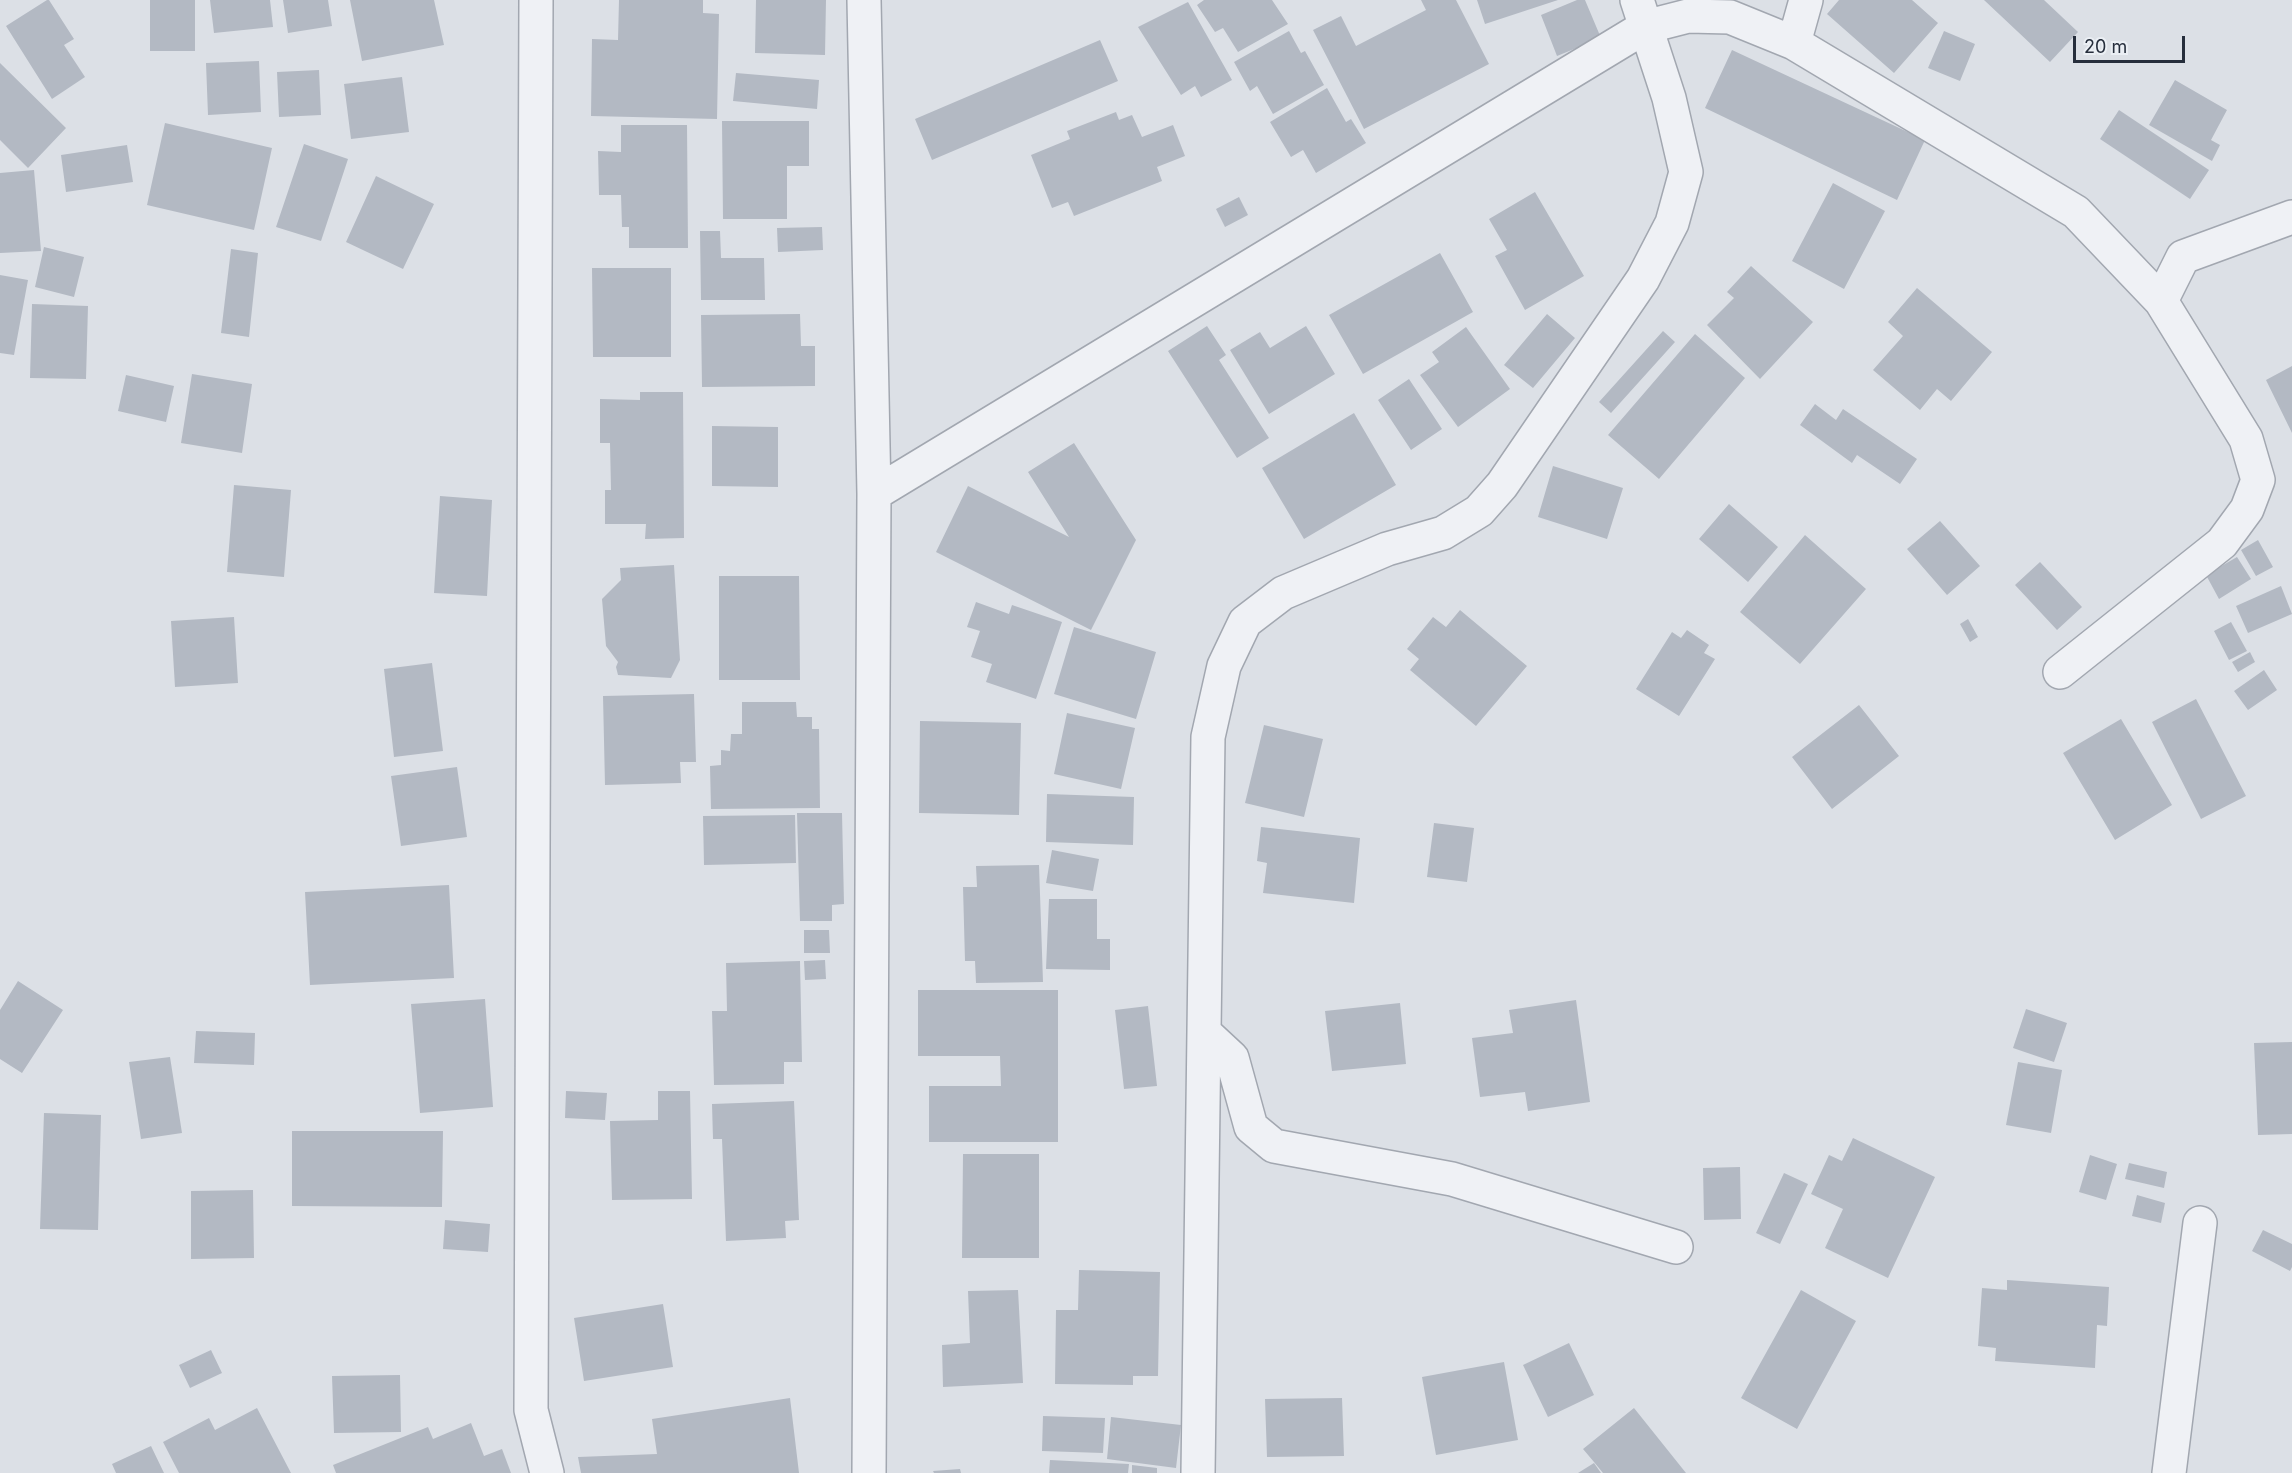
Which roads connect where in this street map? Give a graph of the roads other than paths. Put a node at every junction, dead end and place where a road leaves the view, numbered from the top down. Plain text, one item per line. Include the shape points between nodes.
1 (536, 0) edge
2 (864, 0) edge
3 (1806, 0) edge
4 (1641, 14) edge
5 (1794, 43) junction
6 (2292, 217) edge
7 (2161, 301) junction
8 (874, 494) junction
9 (2060, 672) dead end
10 (1204, 1032) junction
11 (2200, 1223) dead end
12 (1676, 1247) dead end
13 (547, 1473) edge
14 (869, 1473) edge
15 (1198, 1473) edge
16 (2169, 1473) edge

1 - 13 street via 531,1410
2 - 8 street
3 - 5 street
4 - 5 street via 1730,17
4 - 8 street
4 - 10 street via 1669,98 1686,172 1672,223 1643,279 1502,485 1479,511 1443,533 1387,549 1283,593 1245,622 1224,666 1208,737
5 - 7 street via 2076,212
6 - 7 street via 2183,257
7 - 9 street via 2246,439 2258,480 2247,509 2222,543
8 - 14 street
10 - 12 street via 1232,1058 1251,1127 1274,1146 1452,1179
10 - 15 street
11 - 16 street

